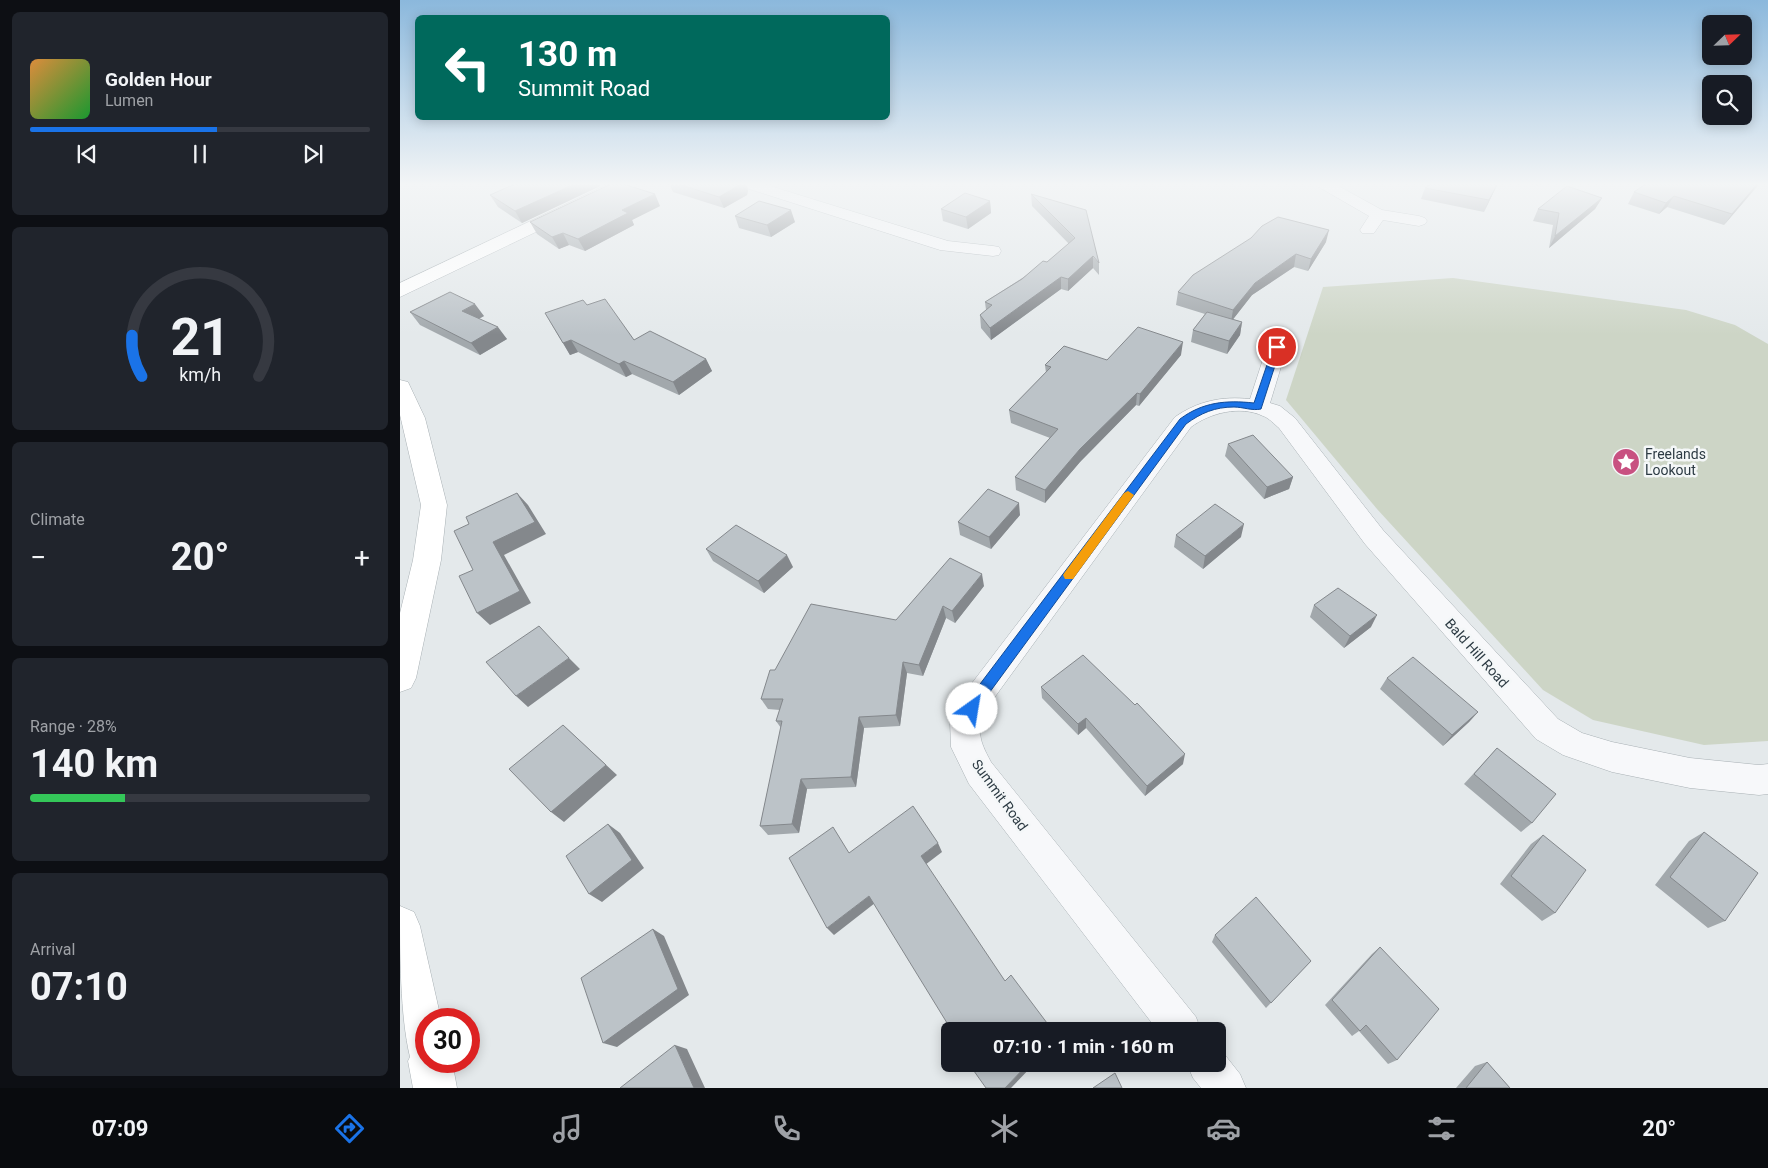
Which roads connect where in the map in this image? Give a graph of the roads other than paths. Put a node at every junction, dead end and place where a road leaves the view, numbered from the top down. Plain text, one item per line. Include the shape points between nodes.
1 (519, 234) edge
2 (907, 234) edge
3 (994, 251) dead end
4 (400, 291) edge
5 (1277, 347) dead end
6 (400, 387) edge
7 (1258, 407) junction
8 (400, 678) edge
9 (1768, 779) edge
10 (400, 926) edge
11 (418, 1008) edge
12 (1175, 1022) edge
13 (1214, 1072) edge
14 (432, 1073) edge
15 (435, 1088) edge
16 (1226, 1088) edge

1 - 4 street
2 - 3 street via 946,246
5 - 7 street
6 - 8 street via 413,418 434,505 427,560
7 - 9 street, Bald Hill Road via 1272,411 1287,423 1374,537 1547,729 1574,744 1612,756 1690,773
7 - 12 street, Summit Road via 1215,406 1197,412 1183,422 979,696 965,721 966,747 980,773
10 - 11 street
13 - 16 street
14 - 15 street

